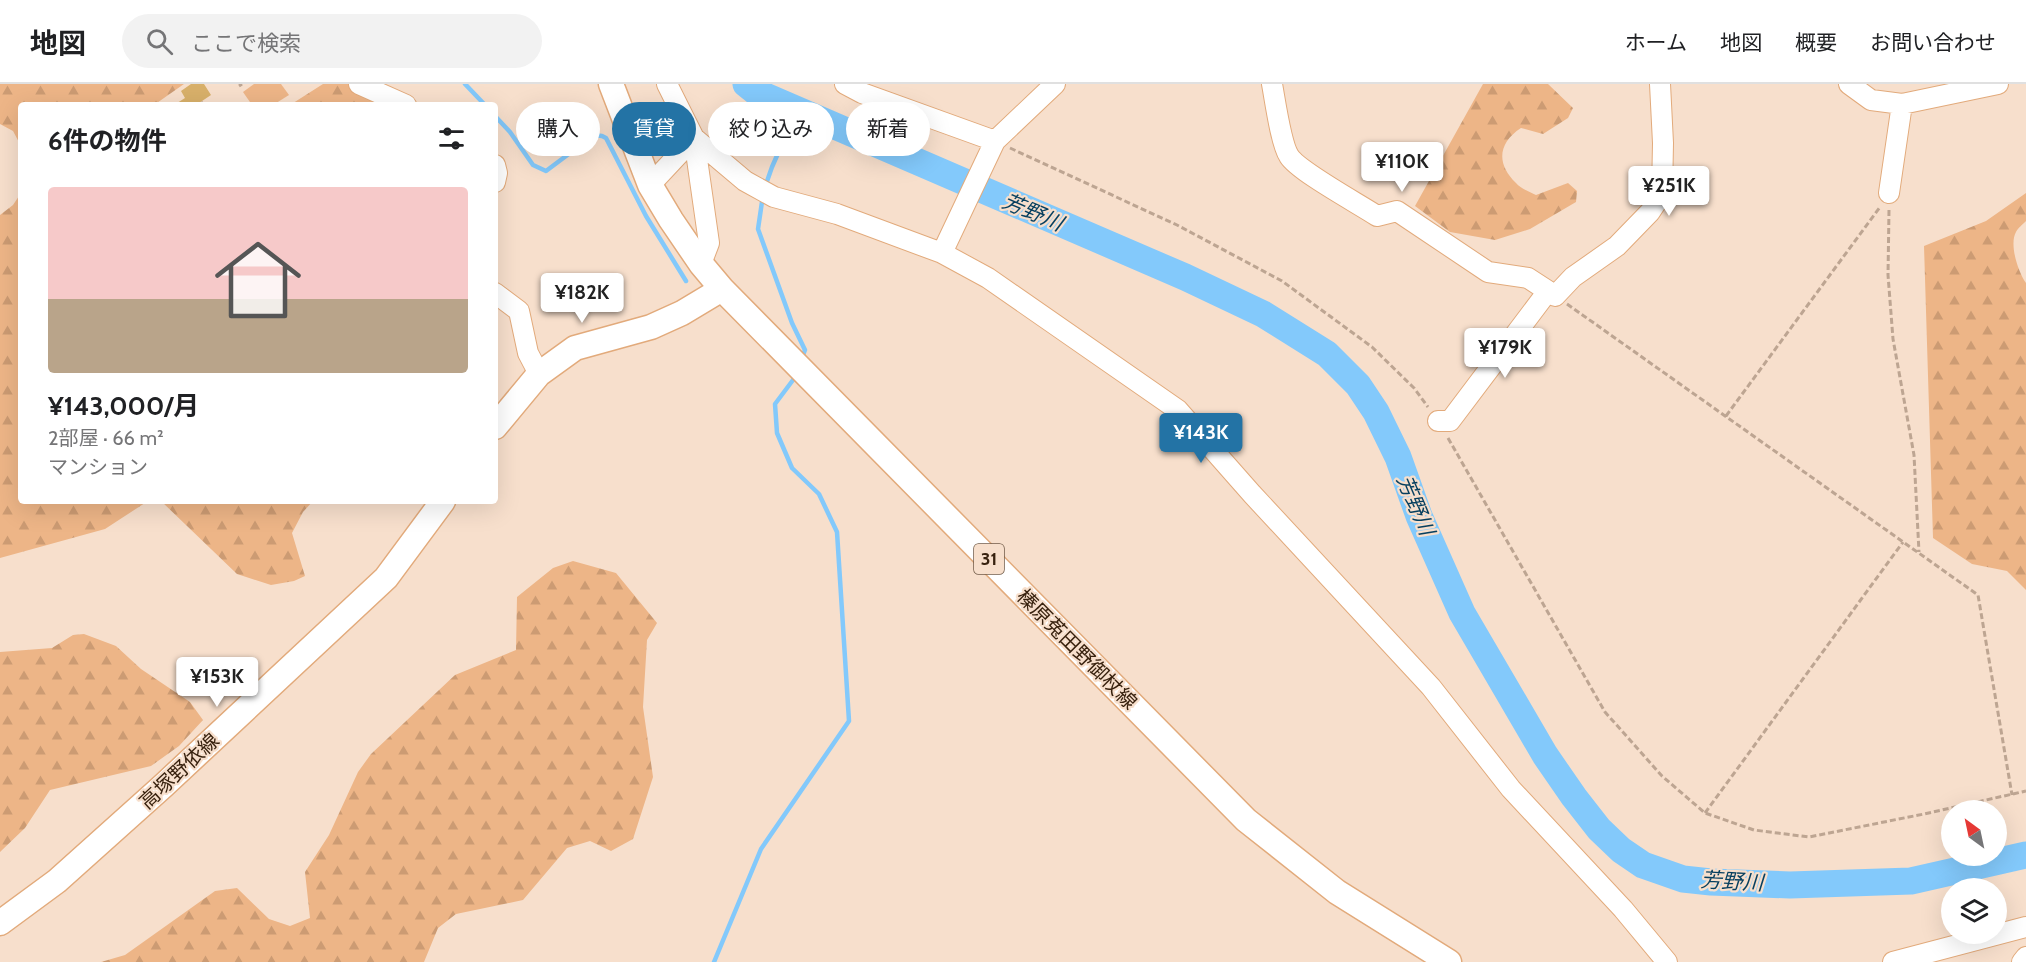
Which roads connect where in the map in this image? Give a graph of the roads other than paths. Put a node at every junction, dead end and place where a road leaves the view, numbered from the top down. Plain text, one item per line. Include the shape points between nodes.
1 (359, 84) edge
2 (611, 84) edge
3 (667, 84) edge
4 (845, 84) edge
5 (1055, 84) edge
6 (1272, 84) edge
7 (1660, 84) edge
8 (1849, 84) edge
9 (1998, 84) edge
10 (399, 102) edge
11 (676, 102) edge
12 (1902, 104) junction
13 (696, 140) edge
14 (993, 146) junction
15 (696, 152) edge
16 (677, 156) edge
17 (650, 185) junction
18 (1889, 193) road end
19 (944, 249) junction
20 (701, 264) junction
21 (722, 289) junction
22 (498, 295) edge
23 (1555, 296) road end
24 (539, 374) junction
25 (1438, 421) road end
26 (498, 423) edge
27 (441, 504) edge
28 (0, 923) edge
29 (2026, 927) edge
30 (2026, 957) edge
31 (1449, 962) edge
32 (1667, 962) edge
33 (1893, 962) edge
34 (2022, 962) edge

1 - 10 street
2 - 17 main road, 榛原菟田野御杖線 / 31
3 - 11 street
4 - 14 street
5 - 14 street
6 - 25 street via 1285,146 1290,157 1312,175 1377,216 1397,211 1488,272 1528,278 1548,291 1450,421
7 - 23 street via 1662,194 1617,246 1573,277
8 - 12 street via 1871,100
9 - 12 street
12 - 18 street
13 - 19 street via 745,181 774,197
14 - 19 street
15 - 20 street via 709,243
16 - 17 street
17 - 20 main road, 榛原菟田野御杖線 / 31
19 - 32 street via 1178,410 1431,687 1511,789
20 - 21 main road, 榛原菟田野御杖線 / 31
21 - 24 main road via 651,327 575,348
21 - 31 main road, 榛原菟田野御杖線 / 31 via 1246,820 1337,892
22 - 24 street via 519,311 528,353
24 - 26 main road
27 - 28 main road, 高塚野依線 via 386,578 57,881
29 - 33 street
30 - 34 street

